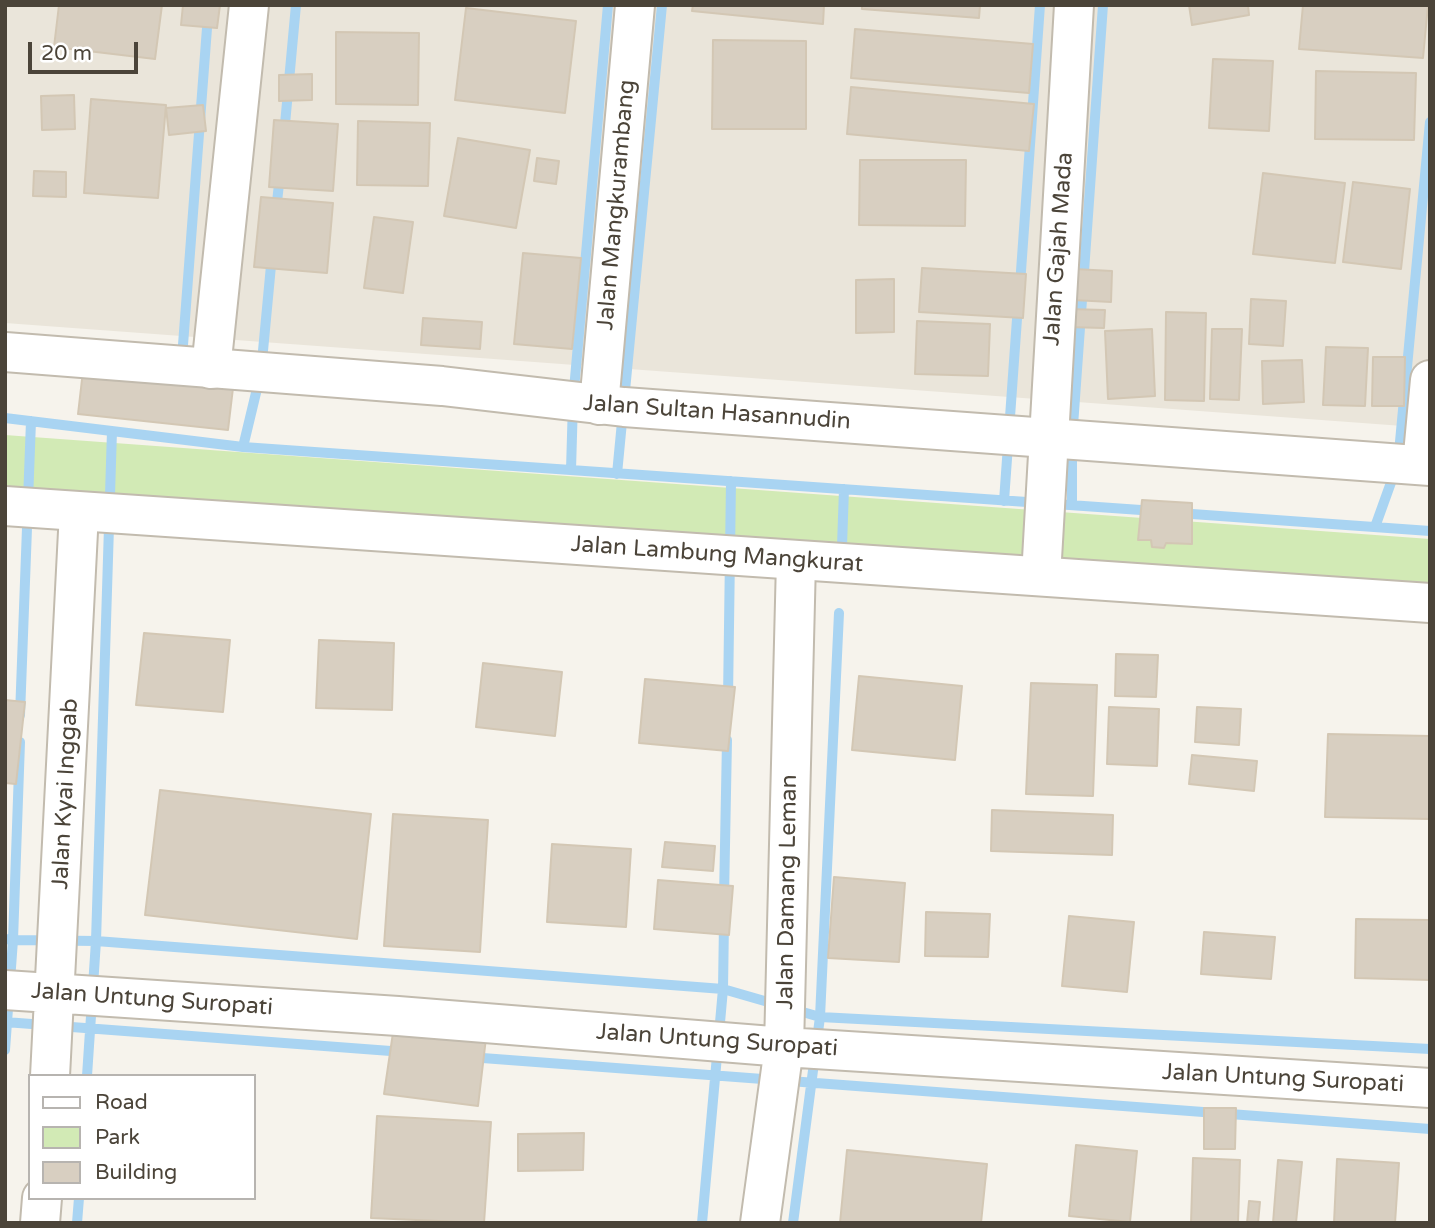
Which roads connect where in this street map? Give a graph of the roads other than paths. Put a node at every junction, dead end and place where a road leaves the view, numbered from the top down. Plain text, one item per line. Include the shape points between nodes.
1 (249, 5) edge
2 (635, 5) edge
3 (1074, 5) edge
4 (5, 352) edge
5 (211, 369) junction
6 (1430, 380) edge
7 (599, 405) junction
8 (1047, 438) junction
9 (1426, 465) edge
10 (5, 506) edge
11 (79, 512) junction
12 (796, 561) junction
13 (1041, 576) junction
14 (1430, 603) edge
15 (5, 990) edge
16 (55, 992) junction
17 (784, 1047) junction
18 (50, 1074) edge
19 (1430, 1088) edge
20 (42, 1200) edge
21 (40, 1223) edge
22 (760, 1223) edge

1 - 5 street
2 - 7 street, Jalan Mangkurambang
3 - 8 street, Jalan Gajah Mada
4 - 5 street, Jalan Sultan Hasannudin
5 - 7 street, Jalan Sultan Hasannudin via 443,386
6 - 9 street
7 - 8 street, Jalan Sultan Hasannudin
8 - 9 street, Jalan Sultan Hasannudin
8 - 13 street, Jalan Gajah Mada
10 - 11 street, Jalan Lambung Mangkurat
11 - 12 street, Jalan Lambung Mangkurat
11 - 16 street, Jalan Kyai Inggab
12 - 13 street, Jalan Lambung Mangkurat
12 - 17 street, Jalan Damang Leman
13 - 14 street, Jalan Lambung Mangkurat
15 - 16 street, Jalan Untung Suropati
16 - 17 street, Jalan Untung Suropati
16 - 18 street, Jalan Kyai Inggab
17 - 19 street, Jalan Untung Suropati
17 - 22 street, Jalan Damang Leman
20 - 21 street

